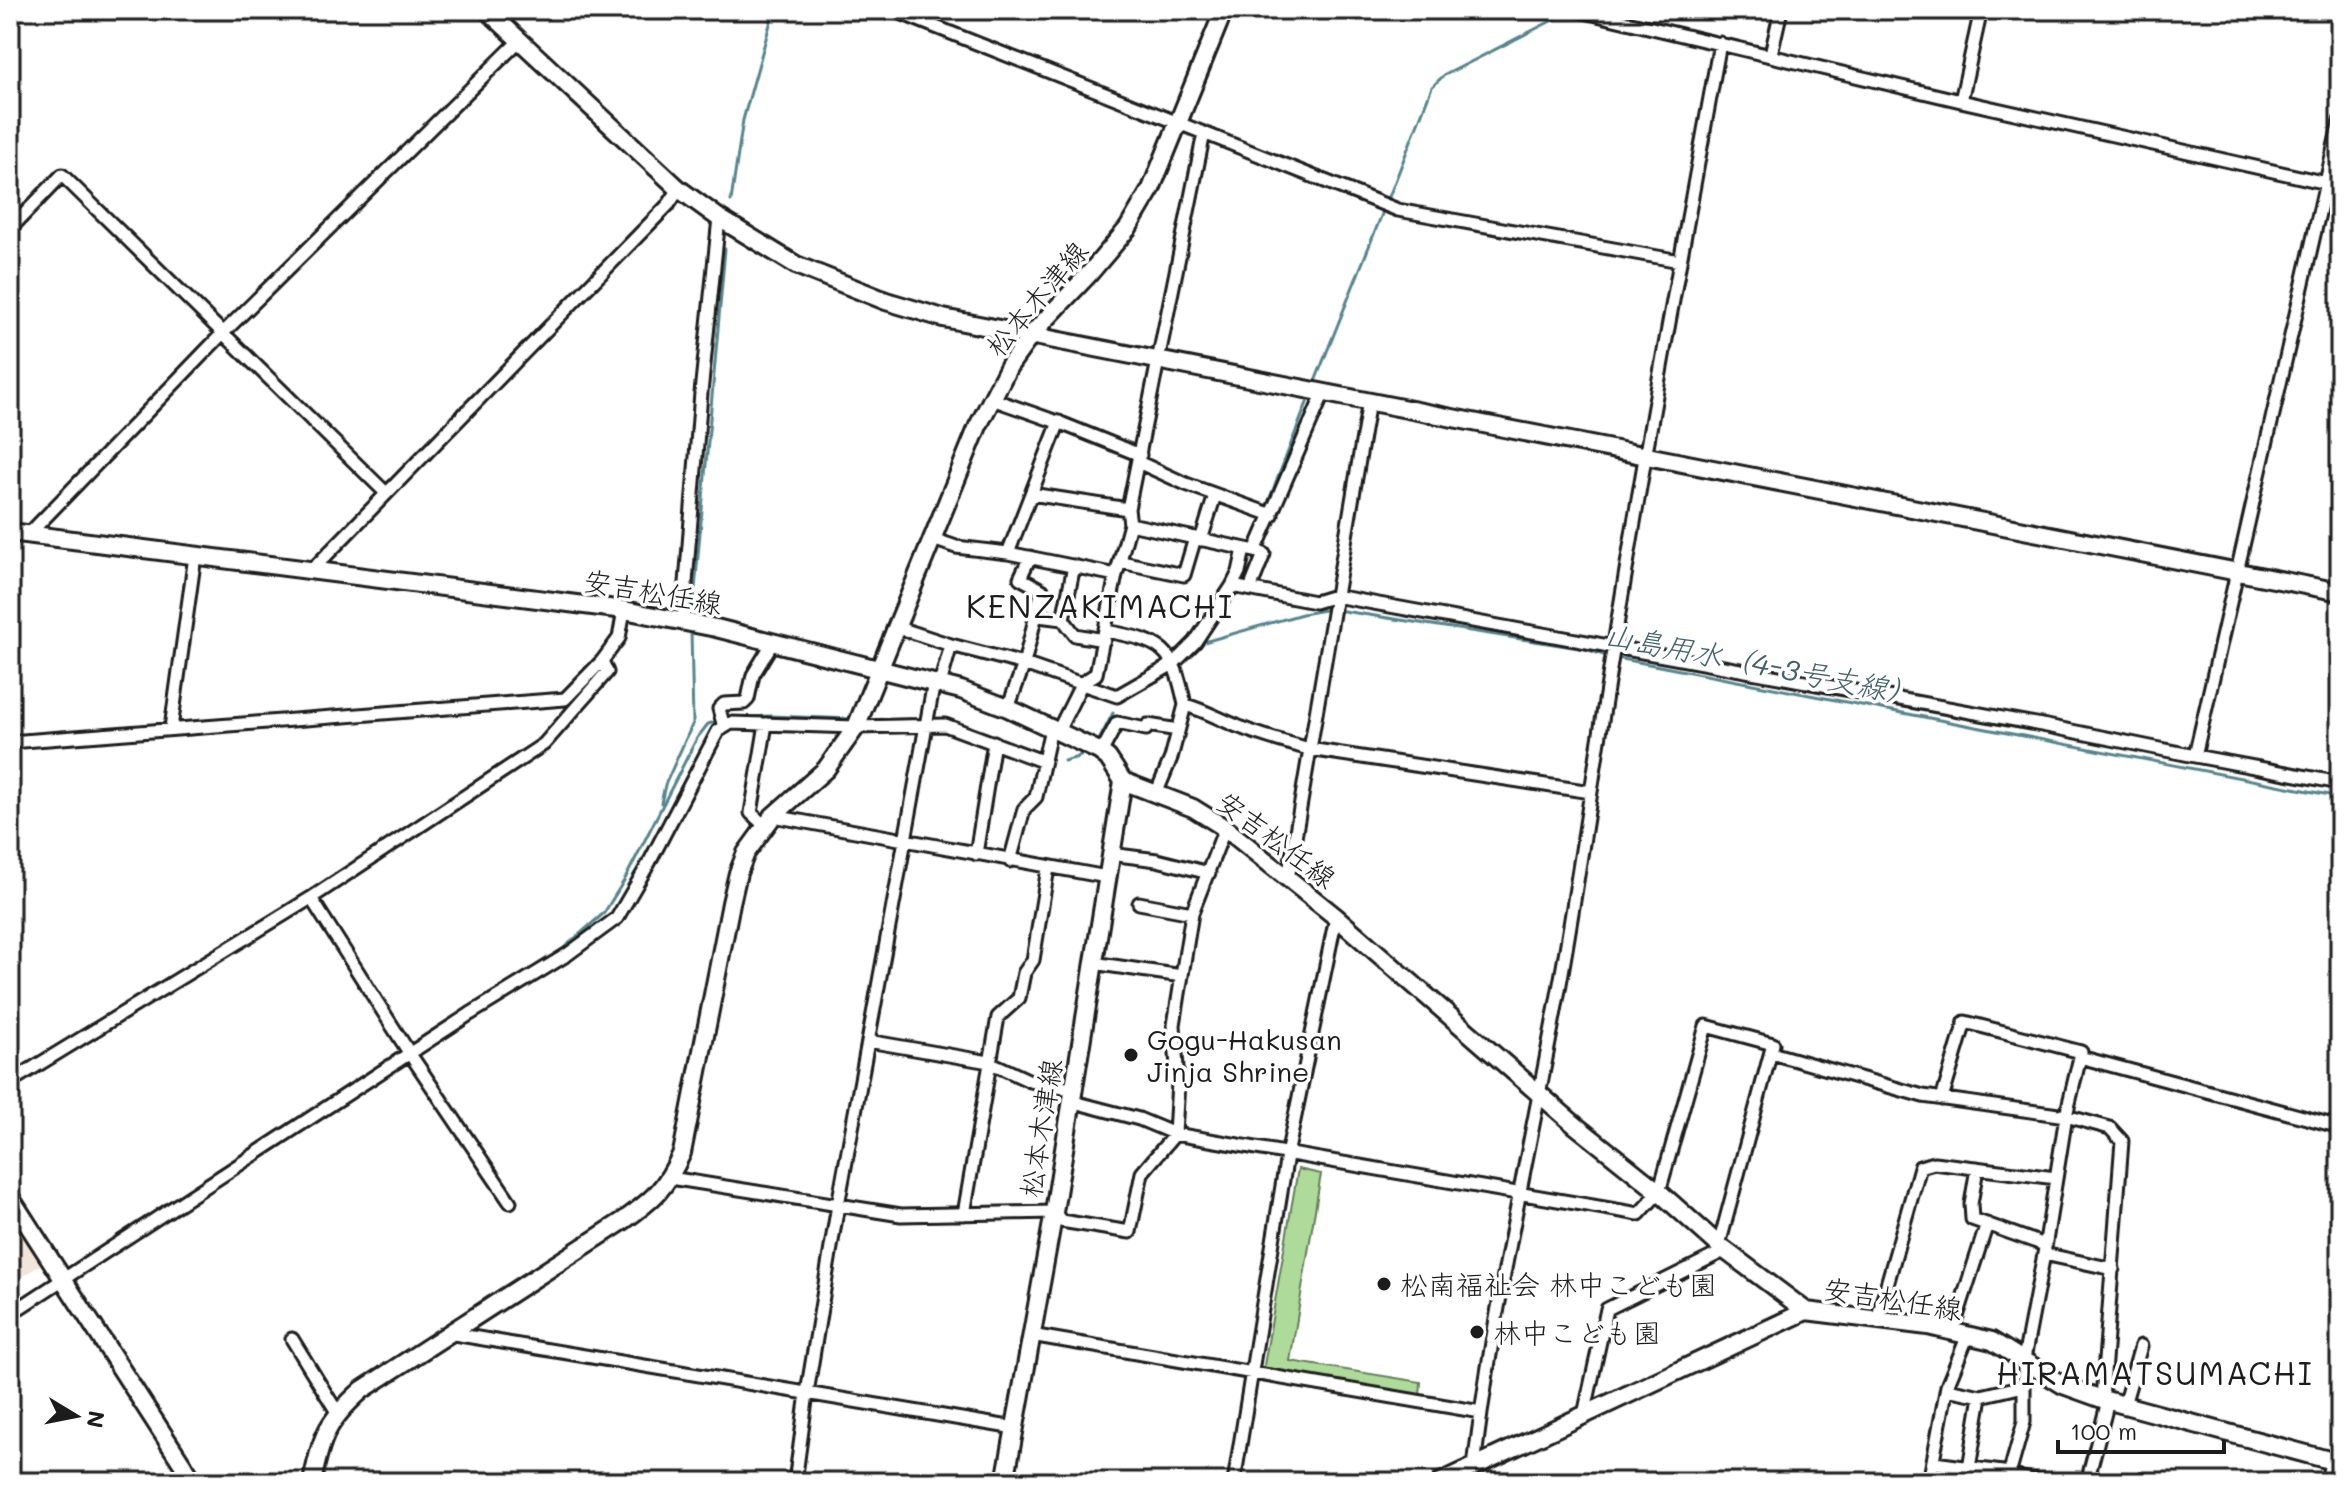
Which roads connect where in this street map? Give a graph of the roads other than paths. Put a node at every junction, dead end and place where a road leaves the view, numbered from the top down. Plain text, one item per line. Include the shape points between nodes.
1 (487, 10) edge
2 (893, 10) edge
3 (1224, 10) edge
4 (1577, 10) edge
5 (1781, 10) edge
6 (1981, 10) edge
7 (519, 41) junction
8 (1720, 43) junction
9 (1771, 54) junction
10 (1961, 101) junction
11 (2340, 121) edge
12 (1178, 123) junction
13 (1204, 133) junction
14 (2326, 183) junction
15 (2340, 186) edge
16 (679, 189) junction
17 (719, 218) junction
18 (10, 229) edge
19 (1680, 261) junction
20 (223, 333) junction
21 (1032, 334) junction
22 (1159, 359) junction
23 (1316, 390) junction
24 (992, 399) junction
25 (1369, 401) junction
26 (1059, 422) junction
27 (1647, 456) junction
28 (1139, 458) junction
29 (385, 492) junction
30 (1031, 494) junction
31 (1215, 495) junction
32 (1128, 509) junction
33 (1271, 514) junction
34 (1130, 524) junction
35 (10, 532) edge
36 (29, 534) junction
37 (930, 538) junction
38 (1198, 539) junction
39 (1251, 550) junction
40 (1008, 553) junction
41 (195, 556) junction
42 (1030, 557) junction
43 (1121, 562) junction
44 (1074, 566) junction
45 (311, 571) junction
46 (2237, 572) junction
47 (1116, 575) junction
48 (1232, 586) junction
49 (1250, 589) junction
50 (2340, 592) edge
51 (1333, 604) junction
52 (624, 610) junction
53 (1038, 616) junction
54 (1063, 619) junction
55 (683, 621) junction
56 (896, 627) junction
57 (1105, 636) junction
58 (773, 642) junction
59 (951, 645) junction
60 (1612, 653) junction
61 (602, 661) junction
62 (1024, 664) junction
63 (1173, 664) junction
64 (880, 669) junction
65 (937, 683) junction
66 (1082, 683) junction
67 (1185, 705) junction
68 (1008, 708) junction
69 (926, 720) junction
70 (858, 721) junction
71 (766, 724) junction
72 (724, 727) junction
73 (171, 728) junction
74 (1054, 730) junction
75 (1178, 730) junction
76 (10, 742) edge
77 (994, 742) junction
78 (1094, 749) junction
79 (1309, 749) junction
80 (2195, 756) junction
81 (1042, 761) junction
82 (1123, 781) junction
83 (2340, 783) edge
84 (1591, 792) junction
85 (1156, 794) junction
86 (769, 821) junction
87 (1225, 828) junction
88 (905, 841) junction
89 (976, 854) junction
90 (1110, 854) junction
91 (1010, 861) junction
92 (1048, 868) junction
93 (1209, 873) junction
94 (1107, 877) junction
95 (1288, 879) junction
96 (311, 898) junction
97 (1139, 903) dead end
98 (1192, 913) junction
99 (1336, 917) junction
100 (1093, 963) junction
101 (1182, 976) junction
102 (868, 1041) junction
103 (407, 1049) junction
104 (2081, 1052) dead end
105 (1771, 1053) junction
106 (989, 1062) junction
107 (10, 1082) edge
108 (1539, 1093) junction
109 (1070, 1095) junction
110 (1942, 1099) junction
111 (2066, 1116) junction
112 (2340, 1127) edge
113 (1175, 1134) junction
114 (1287, 1155) junction
115 (1977, 1168) junction
116 (670, 1178) junction
117 (2056, 1178) junction
118 (1659, 1192) junction
119 (1517, 1194) junction
120 (10, 1197) edge
121 (510, 1202) dead end
122 (838, 1205) junction
123 (1054, 1212) junction
124 (964, 1214) junction
125 (1987, 1224) junction
126 (1723, 1248) junction
127 (2045, 1249) junction
128 (2113, 1269) junction
129 (65, 1279) junction
130 (1806, 1311) junction
131 (10, 1314) edge
132 (1877, 1320) junction
133 (447, 1333) junction
134 (1960, 1334) junction
135 (1031, 1335) junction
136 (292, 1339) dead end
137 (2141, 1346) dead end
138 (2024, 1359) junction
139 (1250, 1373) junction
140 (2024, 1386) junction
141 (1947, 1389) junction
142 (807, 1393) junction
143 (1981, 1396) junction
144 (2112, 1401) junction
145 (337, 1412) junction
146 (1481, 1412) junction
147 (1584, 1415) junction
148 (1015, 1428) junction
149 (2336, 1462) edge
150 (1934, 1463) junction
151 (1474, 1467) junction
152 (1969, 1468) junction
153 (2009, 1477) edge
154 (194, 1482) edge
155 (312, 1482) edge
156 (795, 1482) edge
157 (1005, 1482) edge
158 (1234, 1482) edge
159 (1441, 1482) edge
160 (1929, 1482) edge
161 (2048, 1482) edge
162 (2087, 1482) edge
163 (2326, 1482) edge

1 - 7 main road
2 - 12 street
3 - 12 main road, 松本木津線
4 - 8 street
5 - 9 street
6 - 10 street
7 - 16 main road
7 - 20 street
8 - 9 street
8 - 19 street
9 - 10 street
10 - 14 street
11 - 14 street
12 - 13 street
12 - 21 main road, 松本木津線 via 1128,228
13 - 19 street via 1386,205
13 - 22 street
14 - 15 street
14 - 46 street
16 - 17 main road
16 - 29 street
17 - 21 main road via 796,265 886,301 943,318
17 - 55 street
18 - 20 street via 62,175
19 - 27 street
20 - 29 street
20 - 36 street
21 - 22 main road
21 - 24 main road, 松本木津線
22 - 23 main road
22 - 28 street
23 - 25 main road
23 - 33 street
24 - 26 street
24 - 37 main road, 松本木津線
25 - 27 main road
25 - 51 street
26 - 28 street
26 - 30 street
27 - 46 main road
27 - 60 street
28 - 31 street
28 - 32 street
29 - 45 street
30 - 32 street
30 - 40 street
31 - 33 street
31 - 38 street
32 - 34 street
33 - 39 street
34 - 38 street
34 - 43 street
35 - 36 main road, 安吉松任線
36 - 41 main road, 安吉松任線
37 - 40 street
37 - 56 main road, 松本木津線
38 - 39 street
38 - 43 street via 1184,575
39 - 48 street
39 - 49 street via 1264,554
40 - 42 street
41 - 45 main road, 安吉松任線
41 - 73 street
42 - 44 street
42 - 53 street via 1020,578 1042,590
43 - 47 street
44 - 47 street
44 - 54 street
45 - 52 main road, 安吉松任線
46 - 50 main road
46 - 80 street
47 - 57 street
48 - 49 street
48 - 63 street via 1195,642
49 - 51 street
51 - 60 street
51 - 79 street
52 - 55 main road, 安吉松任線
52 - 61 street via 619,638
53 - 54 street
53 - 62 street
54 - 57 street via 1075,635
55 - 58 main road, 安吉松任線
56 - 59 street
56 - 64 main road, 松本木津線
57 - 63 street via 1148,639
57 - 66 street via 1096,674
58 - 64 main road, 安吉松任線
58 - 72 street via 753,675 748,699 719,709
59 - 62 street
59 - 65 street
60 - 80 street
60 - 84 street
61 - 73 street via 565,699
61 - 96 street via 607,672 544,744
62 - 66 street
62 - 68 street
63 - 66 street via 1117,696
63 - 67 street
64 - 65 main road, 安吉松任線
64 - 70 main road, 松本木津線
65 - 68 main road, 安吉松任線
65 - 69 street
66 - 74 street
67 - 75 street
67 - 79 street
68 - 74 main road, 安吉松任線
69 - 70 street
69 - 77 street
69 - 88 street
70 - 71 street
70 - 86 main road, 松本木津線 via 826,769
71 - 72 street
71 - 86 street via 751,813
72 - 103 street via 617,918 568,954
73 - 76 street
74 - 78 main road, 安吉松任線
74 - 81 street
75 - 78 street via 1117,723
75 - 85 street
77 - 81 street
77 - 89 street
78 - 82 main road, 安吉松任線
79 - 84 street
79 - 95 street
80 - 83 street
81 - 91 street via 1036,797 1024,809
82 - 85 main road, 安吉松任線
82 - 90 main road, 松本木津線
84 - 108 street
85 - 87 main road, 安吉松任線
86 - 88 street
86 - 116 main road, 松本木津線 via 738,873 682,1153
87 - 93 street
87 - 95 main road, 安吉松任線
88 - 89 street
88 - 102 street
89 - 91 street
90 - 93 street
90 - 94 main road, 松本木津線
91 - 92 street
92 - 94 street
92 - 106 street via 1033,960 1019,998 998,1017
93 - 98 street
94 - 100 main road, 松本木津線
95 - 99 main road, 安吉松任線
96 - 103 street
96 - 107 street
97 - 98 street
98 - 101 street
99 - 108 main road, 安吉松任線
99 - 114 street
100 - 101 street
100 - 109 main road, 松本木津線
101 - 113 street via 1174,1025
102 - 106 street
102 - 122 street
103 - 121 street
103 - 129 street
104 - 110 street via 1965,1022
105 - 110 street
105 - 118 street via 1773,1044 1706,1026
105 - 126 street
106 - 109 street
106 - 124 street
108 - 118 main road, 安吉松任線
108 - 119 street
109 - 113 street
109 - 123 main road, 松本木津線
110 - 111 street
111 - 112 street via 2080,1057
111 - 117 street
111 - 128 street via 2110,1128 2122,1141
113 - 114 street
113 - 123 street via 1142,1173 1130,1232 1061,1221
114 - 119 street
114 - 139 street
115 - 117 street
115 - 125 street via 1972,1219
115 - 132 street via 1934,1163 1917,1171
116 - 122 street
116 - 133 main road via 657,1196 623,1221
117 - 127 street
118 - 119 street via 1639,1214
118 - 126 main road, 安吉松任線
119 - 146 street
120 - 129 main road
122 - 124 street via 901,1215
122 - 142 street
123 - 124 street
123 - 135 main road, 松本木津線
125 - 127 street
125 - 134 street
126 - 130 main road, 安吉松任線
126 - 147 street via 1607,1309
127 - 128 street
127 - 138 street
128 - 144 street
129 - 131 street
129 - 154 main road
130 - 132 main road, 安吉松任線
130 - 147 main road
132 - 134 main road, 安吉松任線
133 - 142 street
133 - 145 main road
134 - 138 main road, 安吉松任線 via 1992,1341
134 - 141 street
135 - 139 street
135 - 148 main road, 松本木津線
136 - 145 street
137 - 144 street
138 - 140 street
138 - 144 main road, 安吉松任線 via 2063,1385
139 - 146 street
139 - 158 street
140 - 143 street
140 - 153 street via 2024,1422
141 - 143 street
141 - 150 street
142 - 148 street
142 - 156 street
143 - 152 street
144 - 149 main road, 安吉松任線
144 - 162 street
145 - 155 main road via 327,1428
146 - 151 street
147 - 151 main road
148 - 157 main road, 松本木津線
149 - 163 street
150 - 152 street
150 - 160 street
151 - 159 main road
152 - 153 street
153 - 161 street

